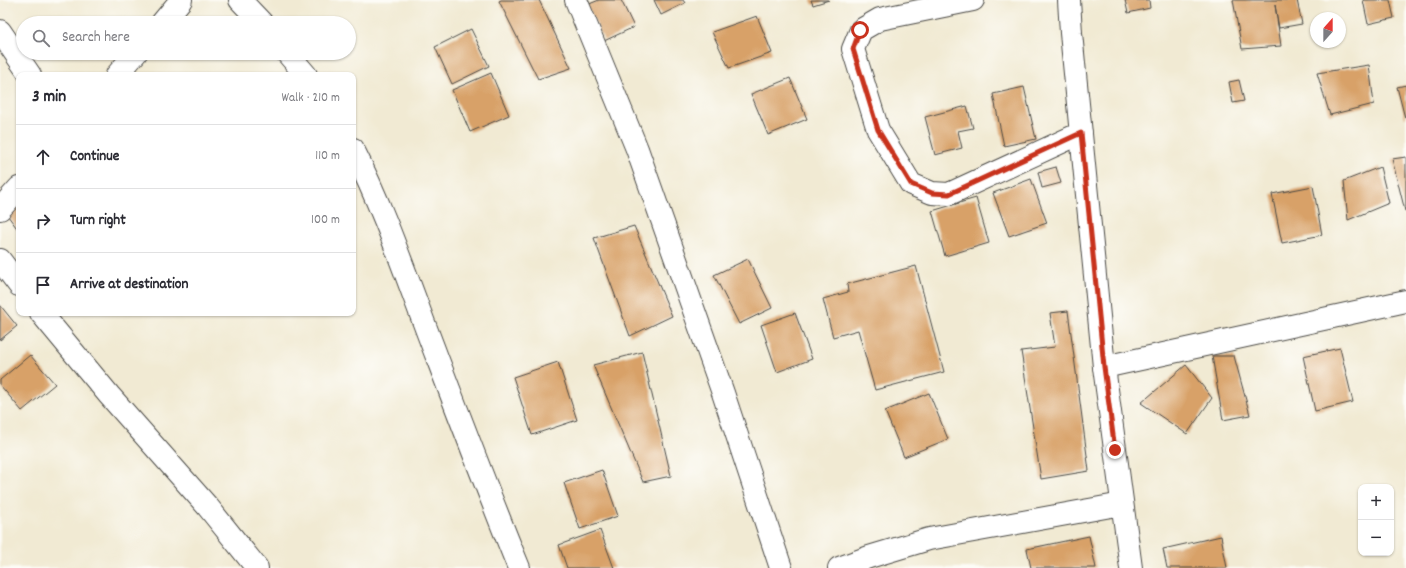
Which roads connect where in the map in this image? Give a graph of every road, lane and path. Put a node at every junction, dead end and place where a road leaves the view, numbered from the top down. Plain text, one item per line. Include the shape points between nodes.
1 (181, 0) edge
2 (240, 0) edge
3 (576, 0) edge
4 (973, 0) edge
5 (1069, 0) edge
6 (168, 16) edge
7 (255, 16) edge
8 (0, 31) edge
9 (16, 54) edge
10 (20, 60) edge
11 (130, 60) edge
12 (293, 60) edge
13 (28, 72) edge
14 (120, 72) edge
15 (303, 72) edge
16 (1081, 133) junction
17 (356, 155) edge
18 (16, 191) edge
19 (0, 209) edge
20 (0, 260) edge
21 (16, 281) edge
22 (1406, 301) edge
23 (43, 316) edge
24 (1104, 367) junction
25 (1122, 504) junction
26 (257, 568) edge
27 (519, 568) edge
28 (781, 568) edge
29 (839, 568) edge
30 (1131, 568) edge

1 - 6 street
2 - 7 street
3 - 28 street via 637,149 723,393
4 - 16 street via 880,19 860,30 853,49 878,130 911,184 932,193 949,194
5 - 16 street
8 - 9 street
10 - 13 street
11 - 14 street
12 - 15 street
16 - 24 street
17 - 27 street via 371,184 396,247
18 - 19 street
20 - 21 street
22 - 24 street
23 - 26 street via 109,395 208,506
24 - 25 street
25 - 29 street via 930,538 869,556
25 - 30 street

